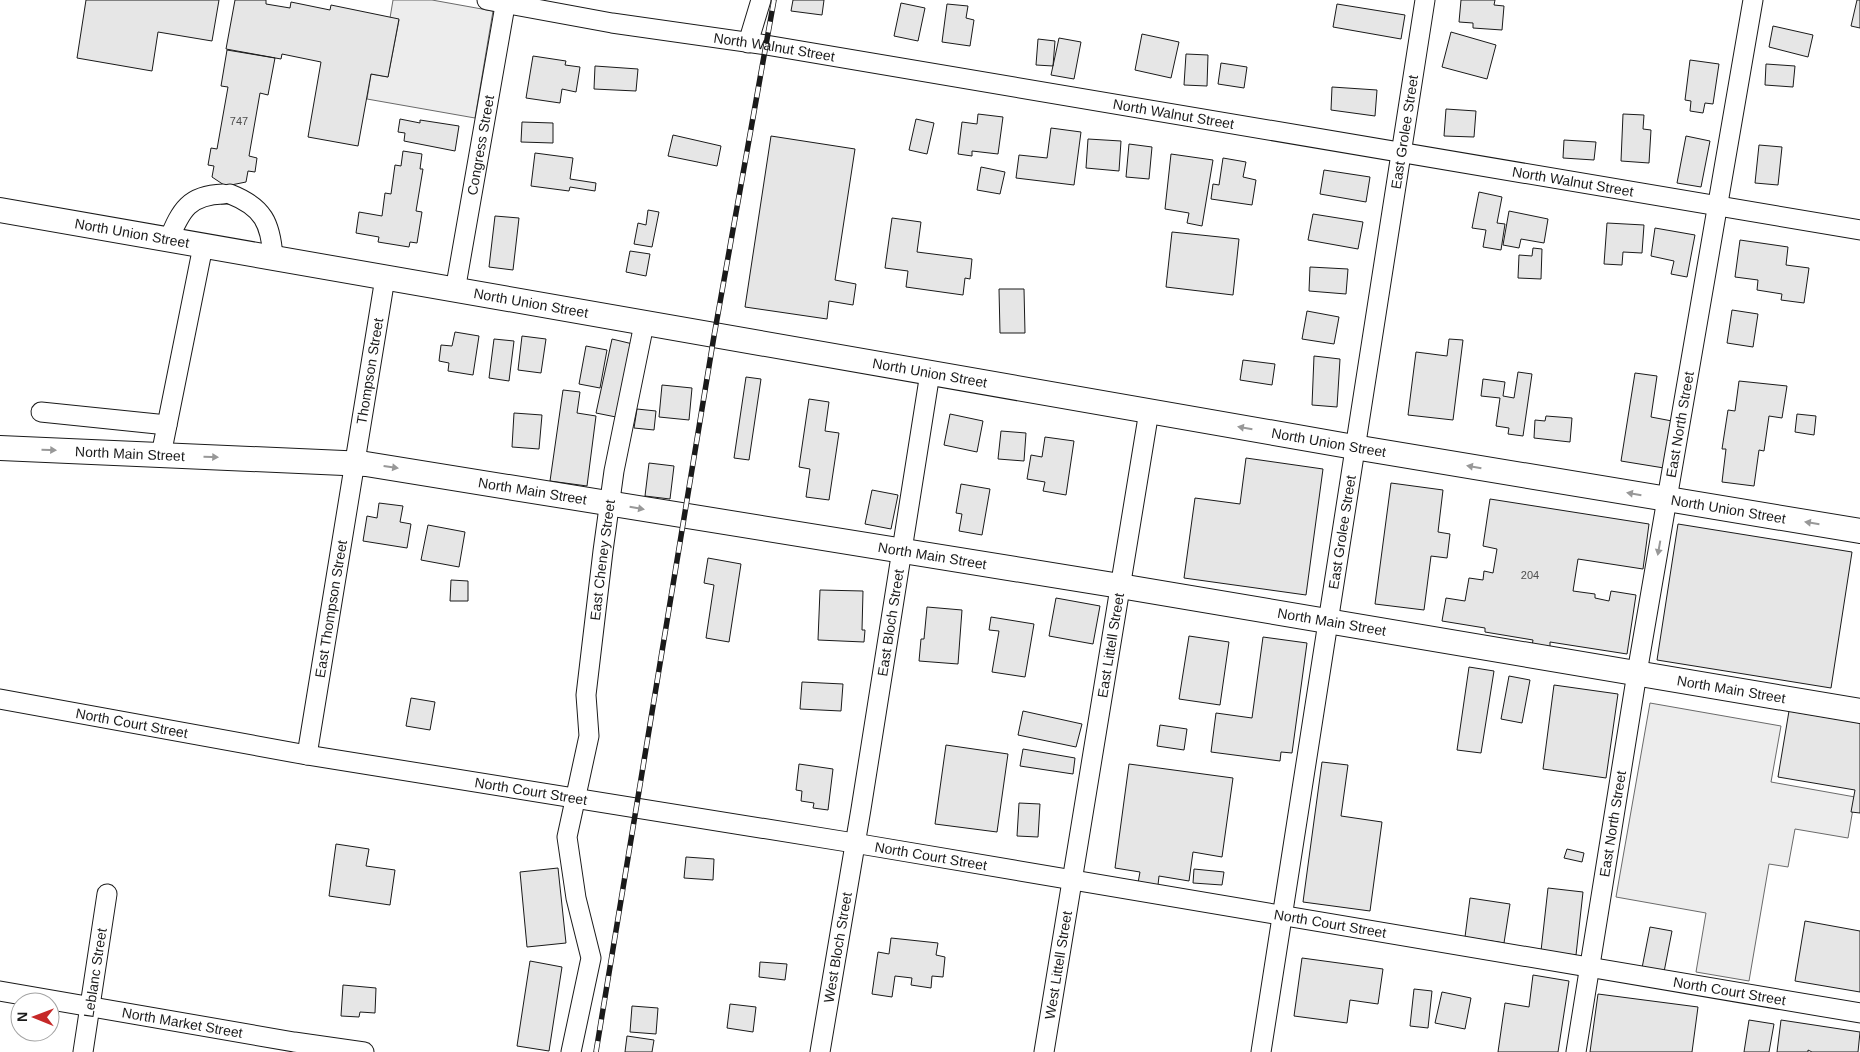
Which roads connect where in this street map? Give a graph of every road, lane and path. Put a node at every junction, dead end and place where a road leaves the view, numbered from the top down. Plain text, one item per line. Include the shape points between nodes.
1 (761, 0) edge
2 (1425, 0) edge
3 (1753, 0) edge
4 (499, 1) edge
5 (748, 43) junction
6 (1400, 151) junction
7 (1718, 206) junction
8 (0, 210) edge
9 (1860, 230) edge
10 (169, 240) junction
11 (203, 246) junction
12 (273, 258) junction
13 (385, 278) junction
14 (455, 291) junction
15 (644, 324) junction
16 (930, 373) junction
17 (1149, 411) junction
18 (41, 412) dead end
19 (167, 425) junction
20 (1354, 447) junction
21 (0, 448) edge
22 (161, 454) junction
23 (354, 463) junction
24 (1668, 500) junction
25 (611, 503) junction
26 (1860, 531) edge
27 (903, 552) junction
28 (1120, 586) junction
29 (1328, 621) junction
30 (1637, 673) junction
31 (0, 699) edge
32 (1860, 711) edge
33 (307, 754) junction
34 (576, 799) junction
35 (854, 843) junction
36 (1071, 880) junction
37 (108, 894) dead end
38 (1284, 917) junction
39 (1588, 967) junction
40 (0, 991) edge
41 (92, 1007) junction
42 (1860, 1013) edge
43 (313, 1048) edge
44 (83, 1052) edge
45 (364, 1052) edge
46 (571, 1052) edge
47 (820, 1052) edge
48 (1044, 1052) edge
49 (1261, 1052) edge
50 (1576, 1052) edge

1 - 5 street
2 - 6 street, East Grolee Street
3 - 7 street, East North Street
4 - 5 street, North Walnut Street via 612,23
4 - 14 street, Congress Street
5 - 6 street, North Walnut Street
6 - 7 street, North Walnut Street
6 - 20 street, East Grolee Street
7 - 9 street, North Walnut Street
7 - 24 street, East North Street
8 - 10 main road, North Union Street
10 - 11 main road, North Union Street
10 - 12 street via 188,203 208,194 226,194 251,202 264,218 272,238
11 - 12 main road, North Union Street
11 - 19 street
12 - 13 main road, North Union Street
13 - 14 main road, North Union Street
13 - 23 street, Thompson Street
14 - 15 main road, North Union Street
15 - 16 main road, North Union Street
15 - 25 street, East Cheney Street via 614,471
16 - 17 main road, North Union Street
16 - 27 street, East Bloch Street
20 -> 17 main road, North Union Street
17 - 28 street, East Littell Street
18 - 19 street
19 - 22 street
24 -> 20 main road, North Union Street
20 - 29 street, East Grolee Street
21 -> 22 main road, North Main Street
22 -> 23 main road, North Main Street
23 -> 25 main road, North Main Street
23 - 33 street, East Thompson Street
26 -> 24 main road, North Union Street
24 -> 30 street, East North Street
25 -> 27 main road, North Main Street
25 - 34 street, East Cheney Street via 586,696 589,736
27 - 28 main road, North Main Street
27 - 35 street, East Bloch Street
28 - 29 main road, North Main Street
28 - 36 street, East Littell Street
29 - 30 main road, North Main Street
29 - 38 street, East Grolee Street
30 - 32 main road, North Main Street
30 - 39 street, East North Street
31 - 33 street, North Court Street
33 - 34 street, North Court Street
34 - 35 street, North Court Street
34 - 46 street, East Cheney Street via 566,837 591,958
35 - 36 street, North Court Street
35 - 47 street, West Bloch Street
36 - 38 street, North Court Street
36 - 48 street, West Littell Street
37 - 41 street, Leblanc Street
38 - 39 street, North Court Street
38 - 49 street, East Grolee Street
39 - 42 street, North Court Street
39 - 50 street, East North Street
40 - 41 street, North Market Street
41 - 43 street, North Market Street
41 - 44 street, Leblanc Street
43 - 45 street, North Market Street

